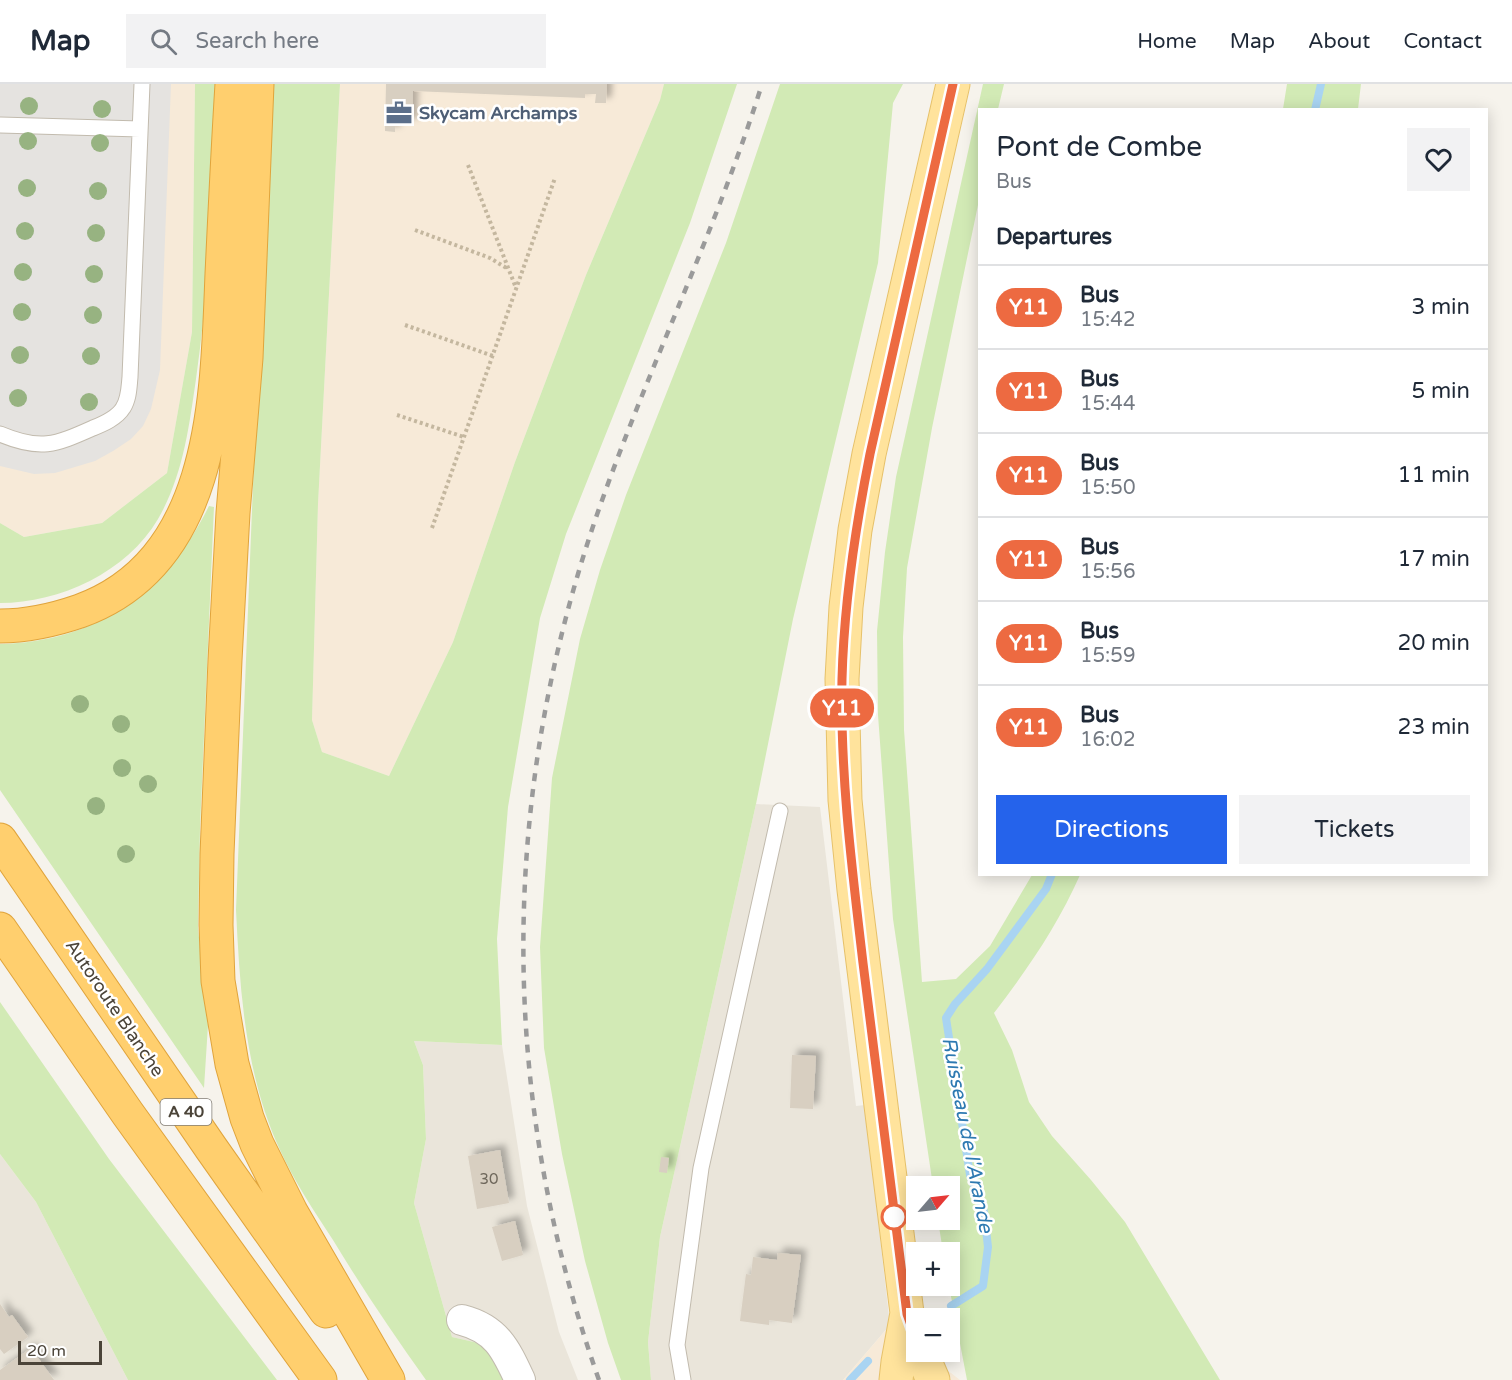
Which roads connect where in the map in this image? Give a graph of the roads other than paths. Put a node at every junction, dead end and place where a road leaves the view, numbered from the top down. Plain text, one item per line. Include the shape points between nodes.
1 (142, 84) edge
2 (232, 84) edge
3 (257, 84) edge
4 (953, 84) edge
5 (0, 125) edge
6 (140, 129) junction
7 (0, 434) edge
8 (0, 626) edge
9 (780, 811) dead end
10 (0, 840) edge
11 (0, 929) edge
12 (910, 1308) edge
13 (462, 1320) dead end
14 (906, 1341) edge
15 (925, 1362) edge
16 (320, 1380) edge
17 (377, 1380) edge
18 (388, 1380) edge
19 (519, 1380) edge
20 (683, 1380) edge
21 (897, 1380) edge
22 (933, 1380) edge

1 - 6 lane
2 - 8 highway via 218,376 208,441 184,514 155,559 112,596 66,616
3 - 18 highway via 246,358 225,660 216,901 218,981 232,1064 257,1143 291,1212
4 - 12 main road via 859,508 846,607 842,679 848,834
5 - 6 lane
6 - 7 lane via 129,393 124,408 111,419 59,443 34,445
9 - 20 lane via 701,1168 677,1345
10 - 17 highway, Autoroute Blanche / A 40
11 - 16 highway, A 40
13 - 19 street via 494,1336
14 - 21 main road via 898,1362
15 - 22 main road

